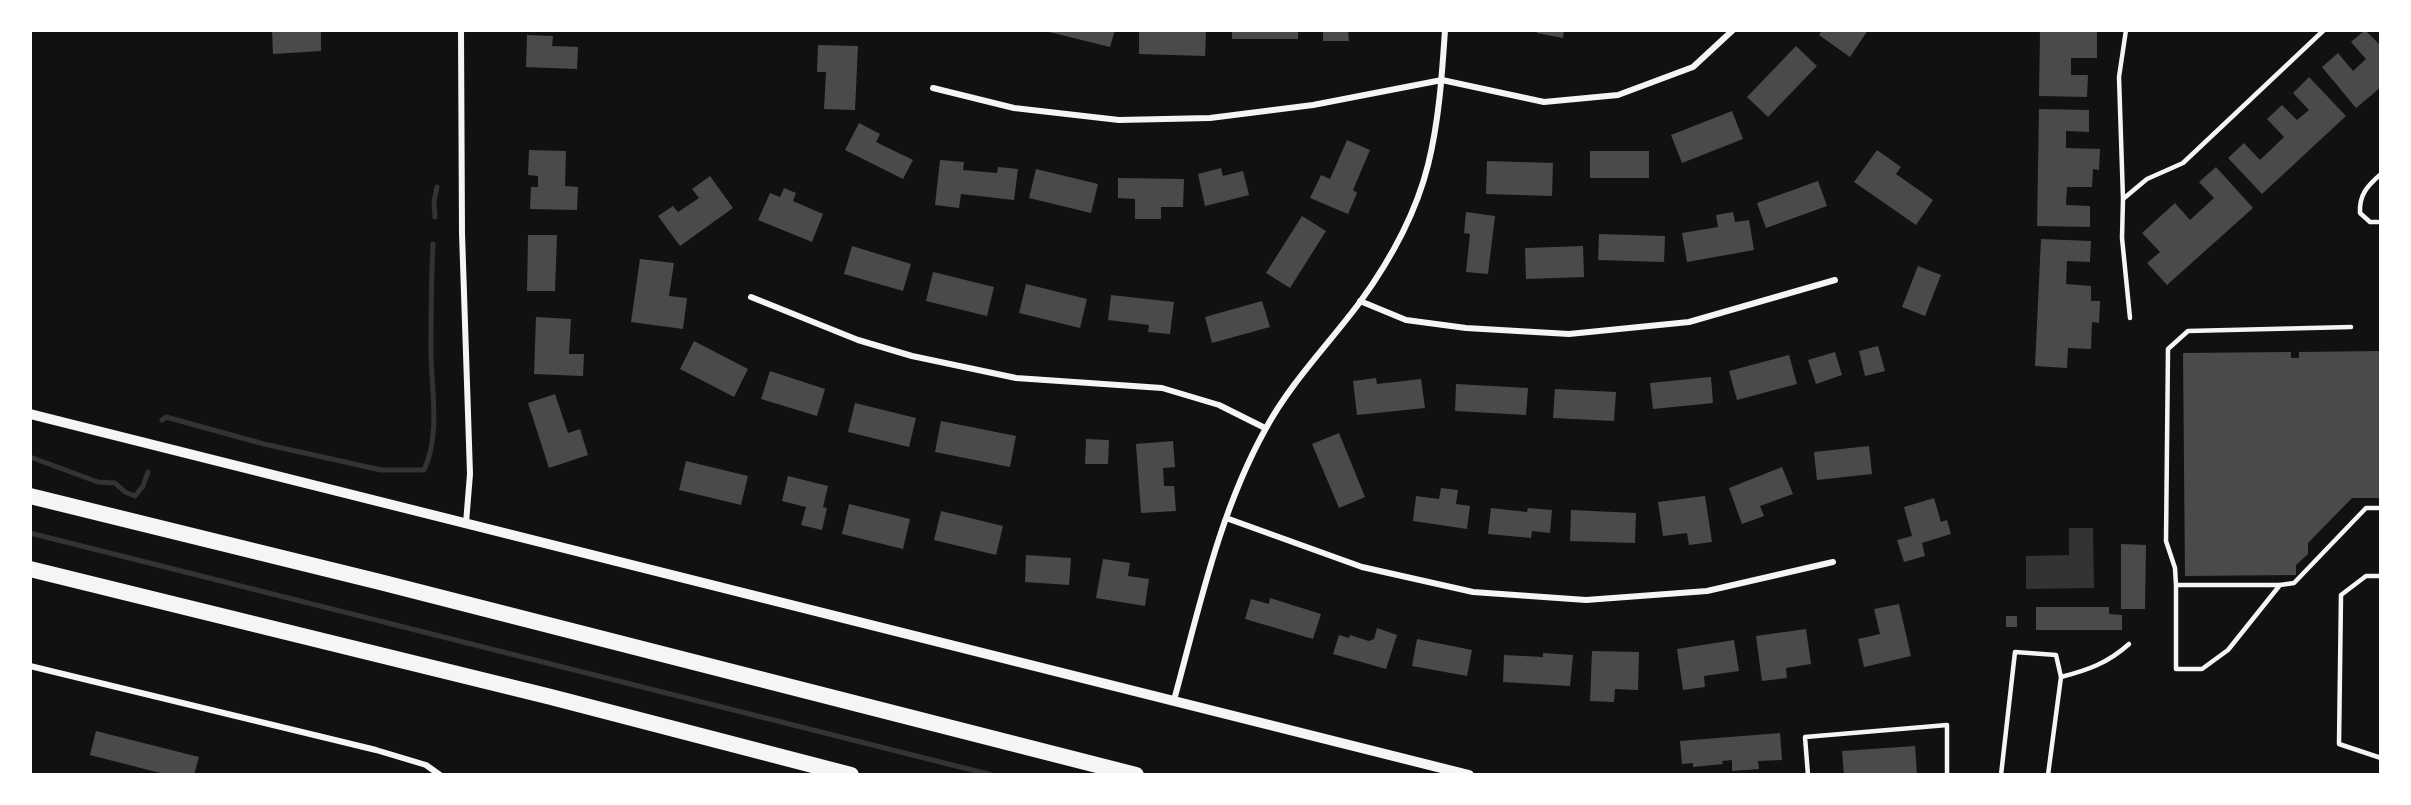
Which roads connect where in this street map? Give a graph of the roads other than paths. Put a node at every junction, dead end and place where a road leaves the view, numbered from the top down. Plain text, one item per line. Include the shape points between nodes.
1 (461, 30) edge
2 (1445, 30) edge
3 (1733, 30) edge
4 (2126, 30) edge
5 (2324, 30) edge
6 (1442, 80) junction
7 (933, 88) dead end
8 (2381, 174) edge
9 (2123, 199) junction
10 (2381, 222) edge
11 (1835, 279) dead end
12 (751, 297) dead end
13 (1360, 301) junction
14 (2130, 318) dead end
15 (2351, 327) dead end
16 (30, 414) edge
17 (1265, 429) junction
18 (30, 496) edge
19 (2381, 508) edge
20 (1226, 519) junction
21 (466, 523) junction
22 (1833, 562) dead end
23 (30, 569) edge
24 (2381, 576) edge
25 (2176, 585) junction
26 (2280, 585) junction
27 (2129, 644) dead end
28 (30, 666) edge
29 (2061, 677) junction
30 (1174, 700) junction
31 (2381, 758) edge
32 (440, 775) edge
33 (851, 775) edge
34 (1136, 775) edge
35 (1469, 775) edge
36 (1808, 775) edge
37 (1947, 775) edge
38 (2001, 775) edge
39 (2048, 775) edge

1 - 21 street via 462,233 470,474
2 - 6 street
3 - 6 street via 1693,67 1617,95 1544,102
4 - 9 lane via 2119,76
5 - 9 lane via 2182,163 2147,179
6 - 7 street via 1301,107 1210,118 1119,120 1014,108
6 - 13 street via 1428,166 1412,211
8 - 10 lane via 2366,188 2360,201 2360,213 2370,222
9 - 14 lane via 2122,238
11 - 13 street via 1689,322 1569,334 1406,320
12 - 17 street via 858,340 912,356 1016,378 1162,388 1219,405
13 - 17 street via 1288,392
15 - 25 lane via 2188,331 2168,349 2166,541
16 - 21 street
17 - 20 street
18 - 34 highway
19 - 26 lane via 2366,508 2294,583
20 - 22 street via 1362,567 1473,592 1552,598 1586,600 1707,591
20 - 30 street
21 - 30 street
23 - 33 highway
24 - 31 lane via 2366,576 2341,595 2339,744
25 - 26 lane
25 - 26 lane via 2176,669 2202,669 2228,650
27 - 29 lane via 2092,669
28 - 32 street via 376,750 426,765
29 - 38 lane via 2056,655 2015,652
29 - 39 lane
30 - 35 street
36 - 37 lane via 1805,737 1947,725

